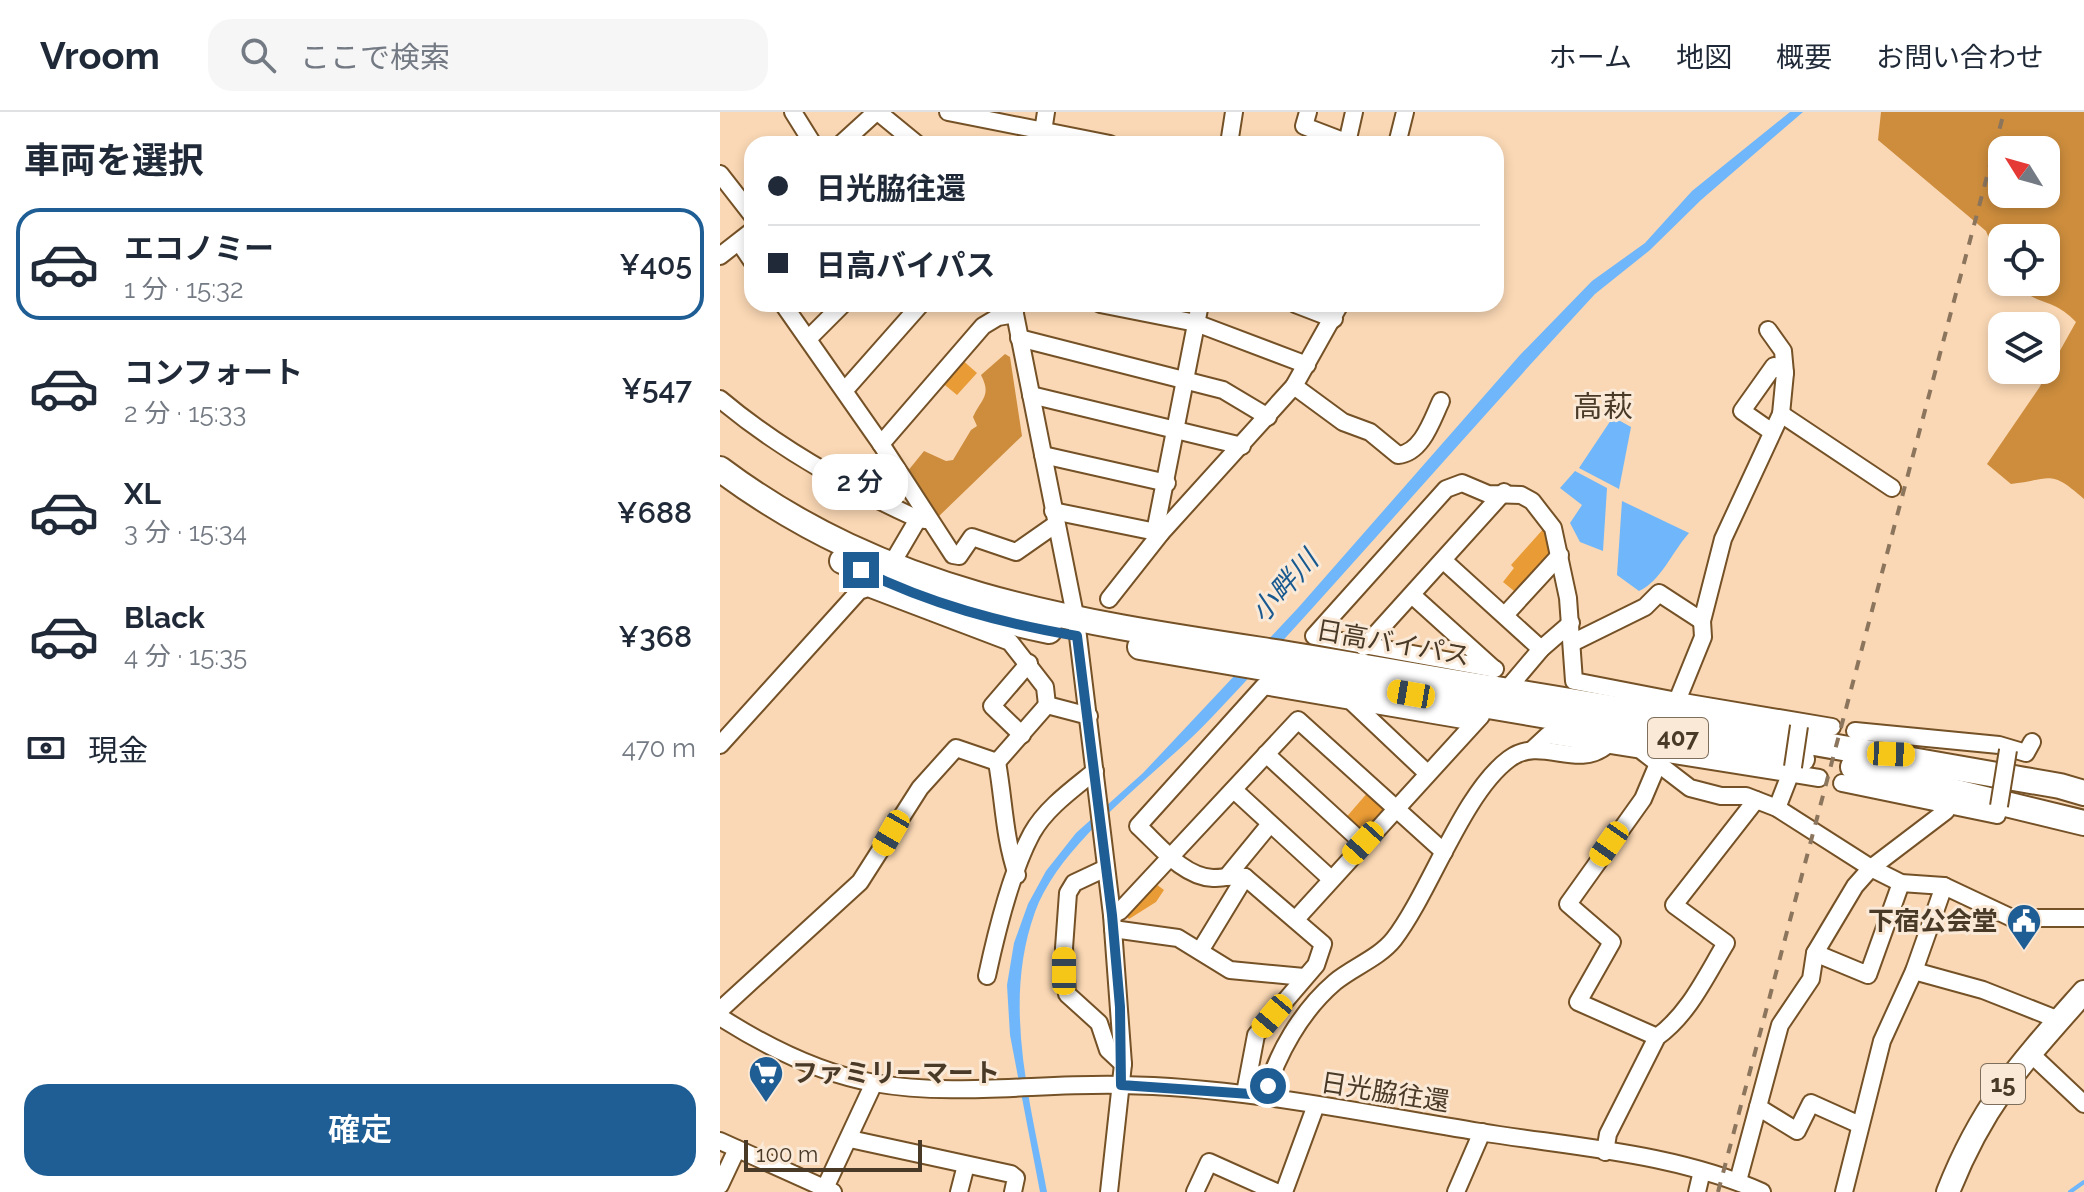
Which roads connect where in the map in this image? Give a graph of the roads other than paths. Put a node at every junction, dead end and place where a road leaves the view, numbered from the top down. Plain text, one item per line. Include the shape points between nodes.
1 (793, 112) edge
2 (948, 112) edge
3 (1046, 112) edge
4 (1308, 112) edge
5 (1354, 112) edge
6 (1405, 112) edge
7 (1228, 113) edge
8 (871, 114) edge
9 (808, 136) edge
10 (849, 136) edge
11 (905, 136) edge
12 (1038, 136) edge
13 (1042, 136) edge
14 (1229, 136) edge
15 (1330, 136) edge
16 (1350, 136) edge
17 (1399, 136) edge
18 (721, 177) edge
19 (744, 205) edge
20 (744, 238) edge
21 (739, 242) junction
22 (744, 249) edge
23 (720, 256) edge
24 (789, 312) edge
25 (835, 312) edge
26 (914, 312) edge
27 (1008, 312) edge
28 (1015, 312) edge
29 (1140, 312) edge
30 (1198, 312) edge
31 (1336, 312) edge
32 (1196, 323) junction
33 (1768, 330) dead end
34 (1019, 338) junction
35 (808, 339) junction
36 (1307, 365) junction
37 (1785, 373) junction
38 (1186, 378) junction
39 (1294, 386) junction
40 (845, 390) junction
41 (1031, 395) junction
42 (720, 399) edge
43 (1441, 401) dead end
44 (1781, 414) junction
45 (1268, 417) junction
46 (1176, 430) junction
47 (1772, 432) junction
48 (881, 444) junction
49 (1242, 446) junction
50 (1043, 455) junction
51 (720, 469) edge
52 (1167, 483) junction
53 (1892, 488) dead end
54 (720, 489) edge
55 (1504, 492) junction
56 (1055, 518) junction
57 (925, 520) junction
58 (1158, 533) junction
59 (1560, 555) junction
60 (1444, 561) junction
61 (891, 565) junction
62 (1412, 595) junction
63 (1109, 599) dead end
64 (1505, 615) junction
65 (1702, 621) junction
66 (1571, 623) junction
67 (1077, 628) junction
68 (1572, 643) junction
69 (1364, 647) junction
70 (1541, 649) junction
71 (1029, 663) junction
72 (1318, 696) junction
73 (1677, 701) junction
74 (1353, 703) junction
75 (1047, 705) junction
76 (1490, 707) junction
77 (1089, 716) junction
78 (1298, 720) junction
79 (1800, 723) junction
80 (1832, 727) dead end
81 (1855, 731) dead end
82 (1022, 735) junction
83 (2032, 742) dead end
84 (720, 745) edge
85 (2008, 750) junction
86 (1643, 752) junction
87 (1266, 754) junction
88 (997, 762) junction
89 (1657, 766) junction
90 (1854, 768) junction
91 (1792, 770) junction
92 (1095, 771) junction
93 (1427, 773) junction
94 (1819, 778) dead end
95 (2084, 780) edge
96 (1234, 790) junction
97 (2084, 793) edge
98 (1756, 800) junction
99 (1395, 808) junction
100 (1777, 808) junction
101 (2084, 808) edge
102 (1946, 811) dead end
103 (2084, 823) edge
104 (1270, 824) junction
105 (1363, 843) junction
106 (1444, 852) junction
107 (1171, 857) junction
108 (1106, 868) junction
109 (1871, 868) junction
110 (1017, 875) junction
111 (1237, 876) junction
112 (1331, 879) junction
113 (1901, 883) junction
114 (1944, 886) junction
115 (2084, 918) edge
116 (1296, 919) junction
117 (1112, 922) junction
118 (1200, 951) junction
119 (1815, 953) junction
120 (1310, 971) junction
121 (1914, 971) junction
122 (987, 976) dead end
123 (1334, 983) junction
124 (2084, 992) edge
125 (720, 1010) edge
126 (720, 1017) edge
127 (2059, 1020) junction
128 (1657, 1037) junction
129 (2030, 1053) junction
130 (1123, 1064) junction
131 (874, 1083) junction
132 (1121, 1085) junction
133 (1245, 1093) junction
134 (1265, 1095) junction
135 (2084, 1104) edge
136 (1316, 1105) junction
137 (1758, 1107) junction
138 (1860, 1125) junction
139 (1482, 1132) junction
140 (850, 1139) junction
141 (720, 1141) edge
142 (737, 1149) junction
143 (1605, 1152) junction
144 (966, 1165) junction
145 (1702, 1171) junction
146 (1738, 1181) junction
147 (720, 1185) edge
148 (829, 1190) edge
149 (959, 1192) edge
150 (1013, 1192) edge
151 (1109, 1192) edge
152 (1195, 1192) edge
153 (1276, 1192) edge
154 (1284, 1192) edge
155 (1456, 1192) edge
156 (1697, 1192) edge
157 (1762, 1192) edge
158 (1844, 1192) edge
159 (1948, 1192) edge

1 - 9 street
2 - 12 street
3 - 13 street
4 - 15 street via 1304,126
5 - 16 street
6 - 17 street
7 - 14 street
8 - 10 street
8 - 11 street
18 - 19 street
20 - 21 street
21 - 22 street
21 - 23 street
24 - 35 street
25 - 35 street
26 - 40 street
27 - 48 street via 983,326
28 - 34 street
29 - 32 street
30 - 32 street
31 - 36 street
32 - 36 street
32 - 38 street
33 - 37 street via 1783,351
34 - 38 street
34 - 41 street
35 - 40 street
36 - 39 street
37 - 44 street
37 - 47 street via 1774,366 1742,411
38 - 45 street via 1223,390
38 - 46 street
39 - 43 street via 1398,455 1422,440
39 - 45 street
40 - 48 street
41 - 46 street
41 - 50 street
42 - 57 street via 869,496
44 - 47 street
44 - 53 street
45 - 49 street
46 - 49 street
46 - 52 street
47 - 65 street via 1723,539
48 - 57 street
49 - 58 street
50 - 52 street
50 - 56 street
51 - 61 highway, 日高バイパス / 407 via 778,510
52 - 58 street
54 - 67 highway, 日高バイパス / 407 via 767,520 904,591 972,615
55 - 59 street via 1532,501 1553,528
55 - 60 street
55 - 69 street via 1488,494 1462,483 1446,489 1314,636
56 - 57 street via 1016,552 972,537 959,556
56 - 58 street
56 - 67 street
57 - 61 street
58 - 63 street
59 - 64 street
59 - 66 street
60 - 62 street
60 - 64 street
61 - 67 highway, 日高バイパス / 407
62 - 69 street
62 - 69 street via 1495,669
64 - 70 street
65 - 68 street via 1659,593 1645,607
65 - 73 street via 1703,637
66 - 68 street
66 - 70 street
67 - 76 highway, 日高バイパス / 407 via 1278,662
67 - 77 street
68 - 73 street via 1574,681
70 - 76 street
71 - 75 street via 1045,687
71 - 82 street via 992,706
71 - 84 street via 1002,637 868,588 859,591
72 - 74 street
72 - 78 street
72 - 107 street via 1264,686 1138,826
73 - 79 street
74 - 76 street
74 - 93 street
75 - 77 street
75 - 82 street
76 - 90 highway, 日高バイパス / 407
76 - 93 street
77 - 92 street
78 - 87 street
78 - 99 street
79 - 80 street
79 - 91 street, bridge
81 - 85 street
82 - 88 street
83 - 85 street via 2026,753
85 - 90 street, bridge via 1997,815
86 - 89 street
86 - 91 street
86 - 106 street via 1548,735 1508,760 1486,783
87 - 96 street
87 - 105 street
88 - 110 street via 1004,832
88 - 125 street via 956,748 920,788 854,888
89 - 98 street via 1702,793
89 - 128 street via 1643,799 1568,904 1612,942 1578,1002
90 - 95 highway, 407 via 1988,760
90 - 97 highway, 日高バイパス / 407
90 - 101 highway, 日高バイパス / 407
90 - 103 highway, 407
91 - 94 street
91 - 100 street
92 - 108 street
92 - 110 street via 1061,798 1032,832
93 - 99 street
96 - 104 street
96 - 107 street
98 - 100 street
98 - 128 street via 1674,905 1726,943 1695,994
99 - 105 street
99 - 106 street
100 - 109 street
102 - 109 street
104 - 111 street
104 - 112 street
105 - 112 street
106 - 123 street via 1393,940
107 - 111 street via 1212,878
107 - 117 street
108 - 117 street
108 - 130 street via 1074,883 1068,893 1064,971 1067,994 1099,1023 1108,1050
109 - 113 street
109 - 119 street
110 - 122 street
111 - 116 street
111 - 118 street
112 - 116 street
113 - 114 street
113 - 119 street via 1868,975
114 - 115 street via 2012,918
114 - 121 street
116 - 120 street via 1323,944
117 - 118 street via 1190,943
117 - 130 street
118 - 120 street via 1230,970
119 - 137 street via 1811,979 1780,1025
120 - 123 street
120 - 133 street via 1256,1035
121 - 127 street via 1971,986
121 - 138 street via 1882,1041
123 - 134 street via 1286,1043
124 - 127 main road, 15
126 - 131 street, 日光脇往還 via 784,1054
127 - 129 main road, 15
128 - 143 street via 1608,1134
129 - 135 street
129 - 159 main road, 15 via 1982,1116
130 - 132 street
131 - 132 street, 日光脇往還
131 - 140 street
132 - 133 street, 日光脇往還
132 - 151 street
133 - 134 street, 日光脇往還
134 - 136 street, 日光脇往還
136 - 139 street, 日光脇往還
136 - 154 street
137 - 138 street via 1797,1131 1811,1103
137 - 146 street
138 - 158 street
139 - 143 street, 日光脇往還
139 - 155 street
140 - 144 street
140 - 148 street
141 - 142 street
142 - 147 street
142 - 148 street
143 - 145 street, 日光脇往還
144 - 149 street
144 - 150 street via 1011,1174 1016,1178
145 - 146 street, 日光脇往還
145 - 156 street
146 - 157 street, 日光脇往還
152 - 153 street via 1209,1162

